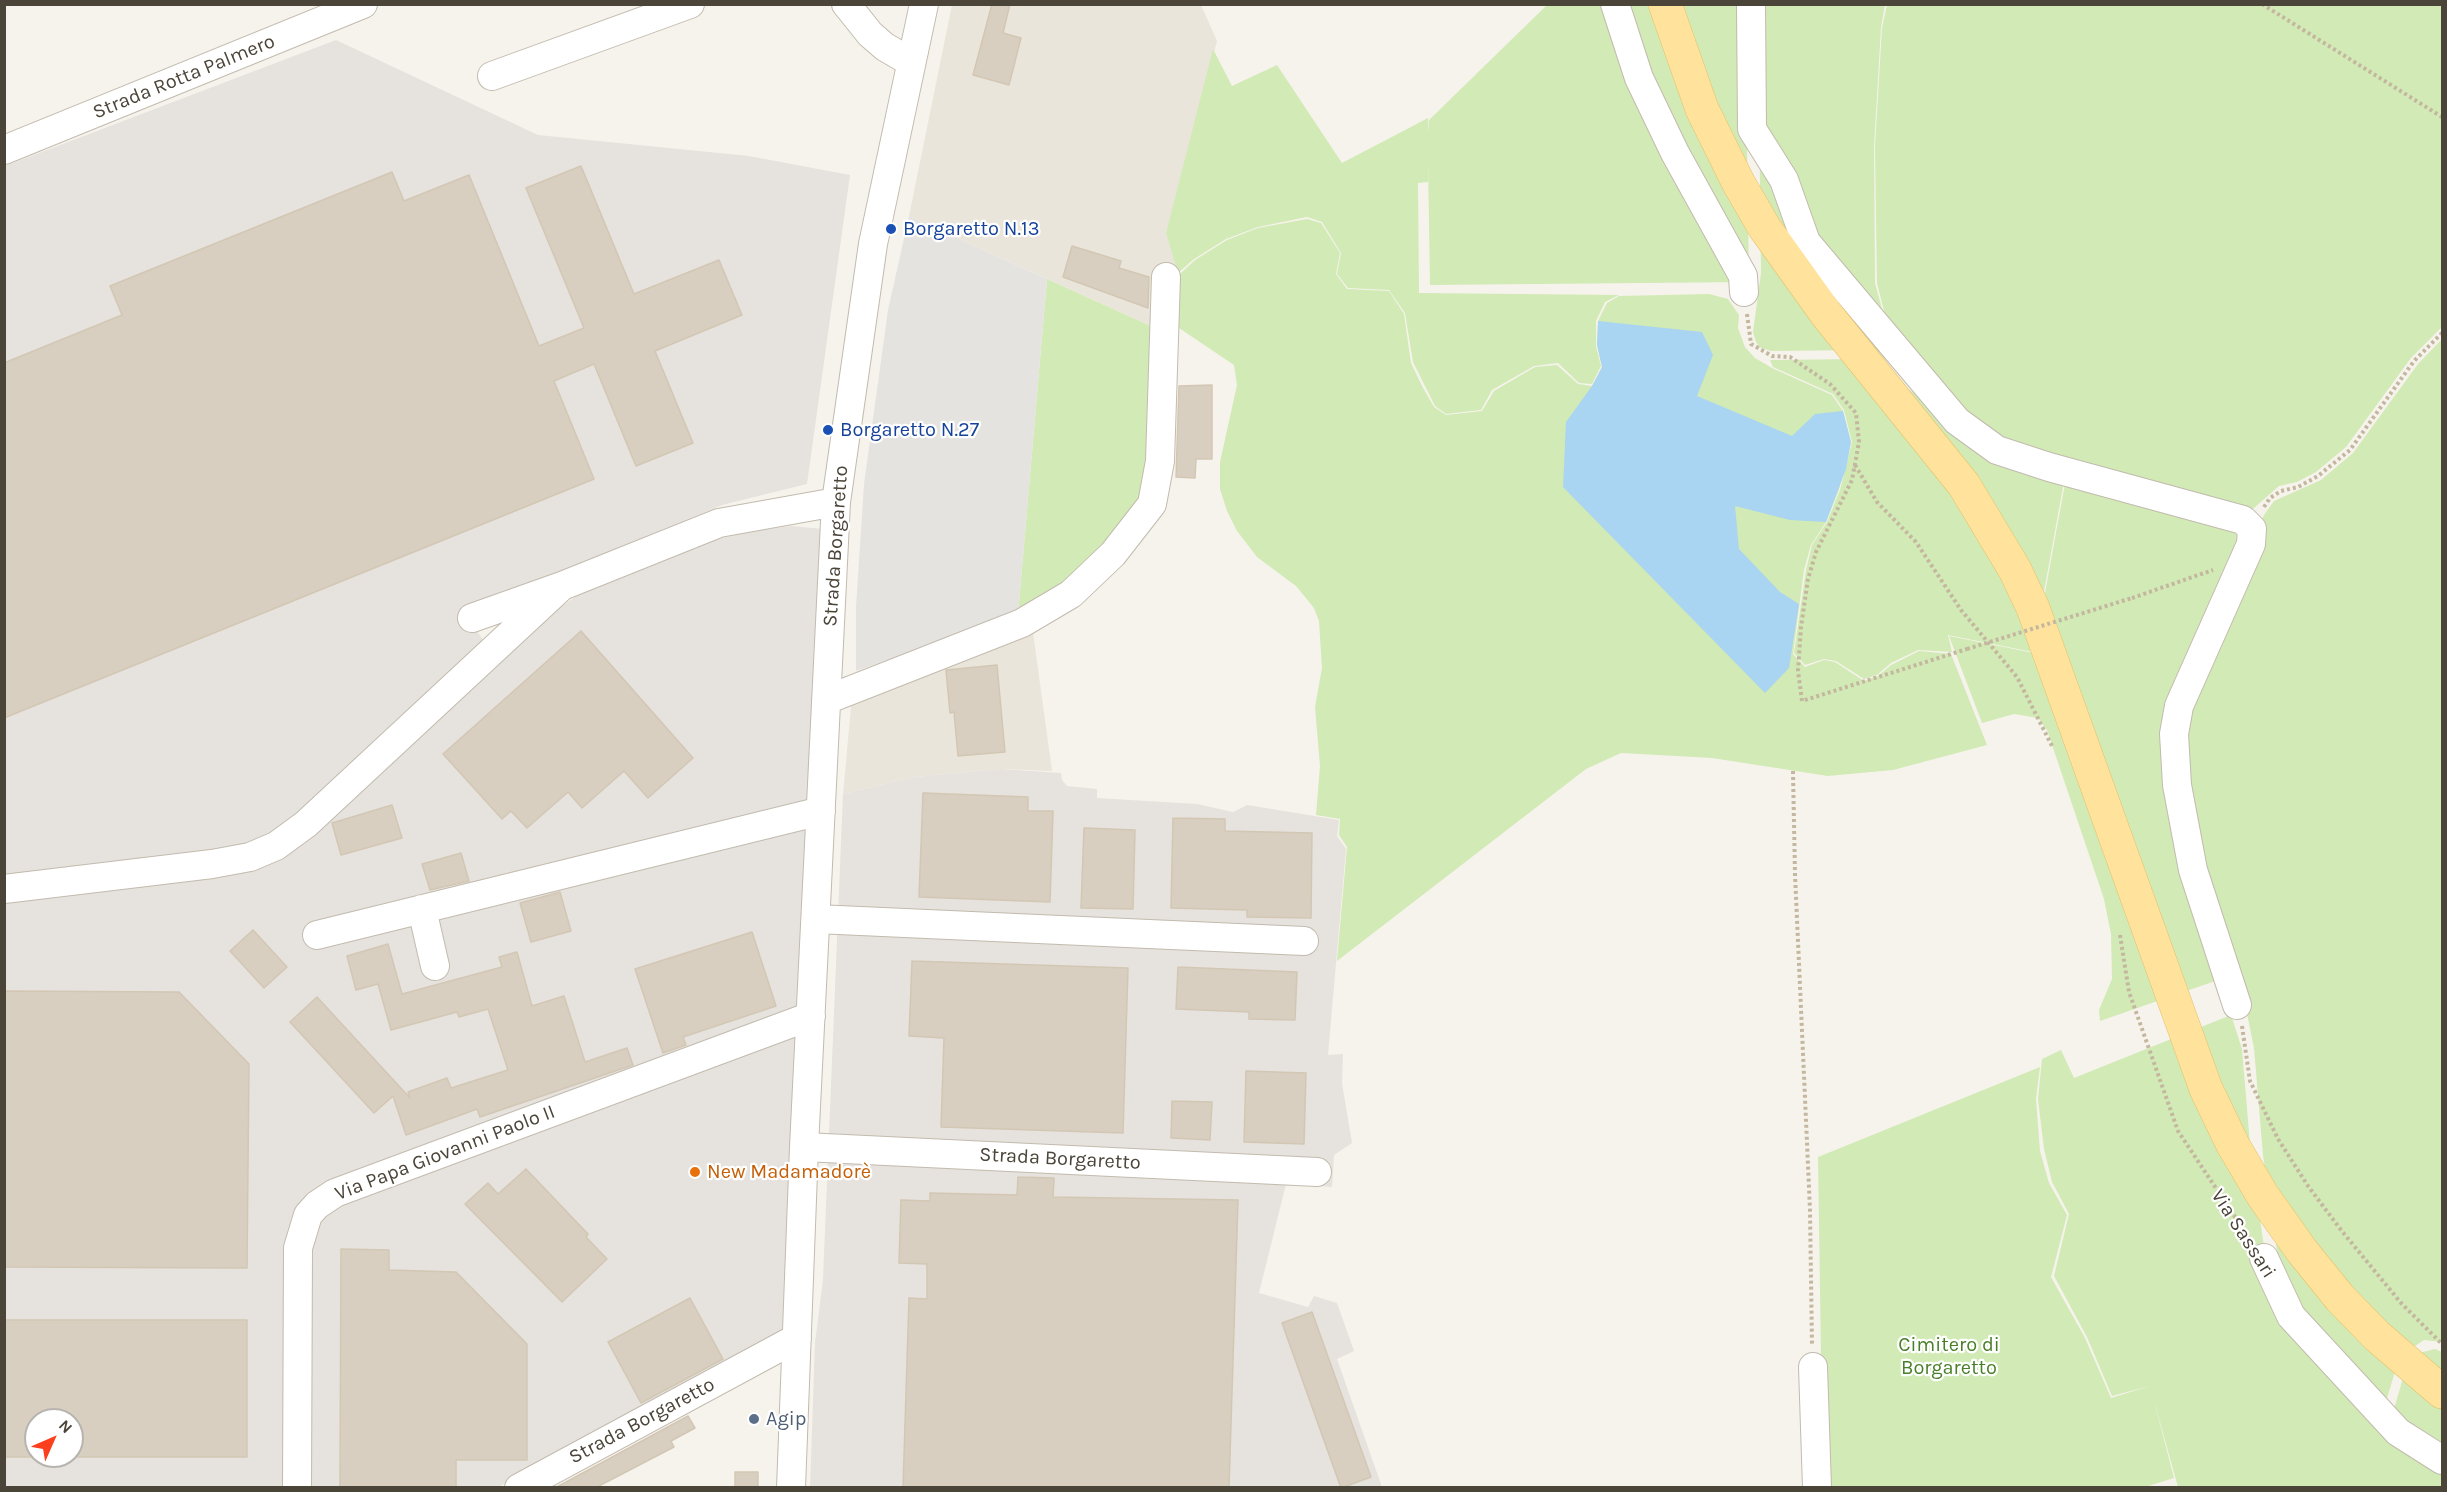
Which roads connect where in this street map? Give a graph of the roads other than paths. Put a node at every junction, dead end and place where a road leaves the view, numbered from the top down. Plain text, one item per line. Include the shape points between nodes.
1 (363, 4) edge
2 (690, 4) edge
3 (846, 4) edge
4 (924, 4) edge
5 (1615, 4) edge
6 (1665, 4) edge
7 (1751, 4) edge
8 (911, 62) junction
9 (492, 76) dead end
10 (4, 150) edge
11 (1166, 277) dead end
12 (1744, 292) road end
13 (836, 502) junction
14 (562, 586) junction
15 (472, 618) dead end
16 (826, 700) junction
17 (821, 811) junction
18 (4, 890) edge
19 (422, 909) junction
20 (816, 919) junction
21 (316, 935) dead end
22 (1304, 941) dead end
23 (435, 966) dead end
24 (2237, 1005) road end
25 (811, 1016) junction
26 (804, 1147) junction
27 (1317, 1172) dead end
28 (2264, 1258) road end
29 (797, 1338) junction
30 (1813, 1367) road end
31 (2442, 1392) edge
32 (2442, 1460) edge
33 (297, 1488) edge
34 (519, 1488) edge
35 (791, 1488) edge
36 (1817, 1488) edge

1 - 10 street, Strada Rotta Palmero
2 - 9 street
3 - 8 street via 870,34
4 - 8 street, Strada Borgaretto
5 - 12 street via 1639,78 1675,153 1743,276
6 - 31 main road via 1702,109 1764,227 1827,315 1964,485 2014,570 2032,608 2206,1089 2233,1145 2302,1251 2340,1298
7 - 24 street via 1752,129 1784,180 1806,242 1957,421 1998,450 2243,520 2252,529 2245,559 2179,706 2174,734 2177,785 2193,870
8 - 13 street, Strada Borgaretto via 873,244
11 - 16 street via 1160,461 1152,504 1113,554 1071,594 1022,623
13 - 14 street via 719,523
13 - 16 street, Strada Borgaretto
14 - 15 street
14 - 18 street via 306,824 276,846 250,857 212,864
16 - 17 street, Strada Borgaretto
17 - 19 street
17 - 20 street, Strada Borgaretto
19 - 21 street
19 - 23 street
20 - 22 street
20 - 25 street, Strada Borgaretto
25 - 26 street, Strada Borgaretto
25 - 33 street, Via Papa Giovanni Paolo II via 335,1192 317,1205 308,1215 298,1248
26 - 27 street, Strada Borgaretto
26 - 29 street, Strada Borgaretto
28 - 32 street, Via Sassari via 2291,1316 2398,1432
29 - 34 street, Strada Borgaretto
29 - 35 street, Strada Borgaretto
30 - 36 street

